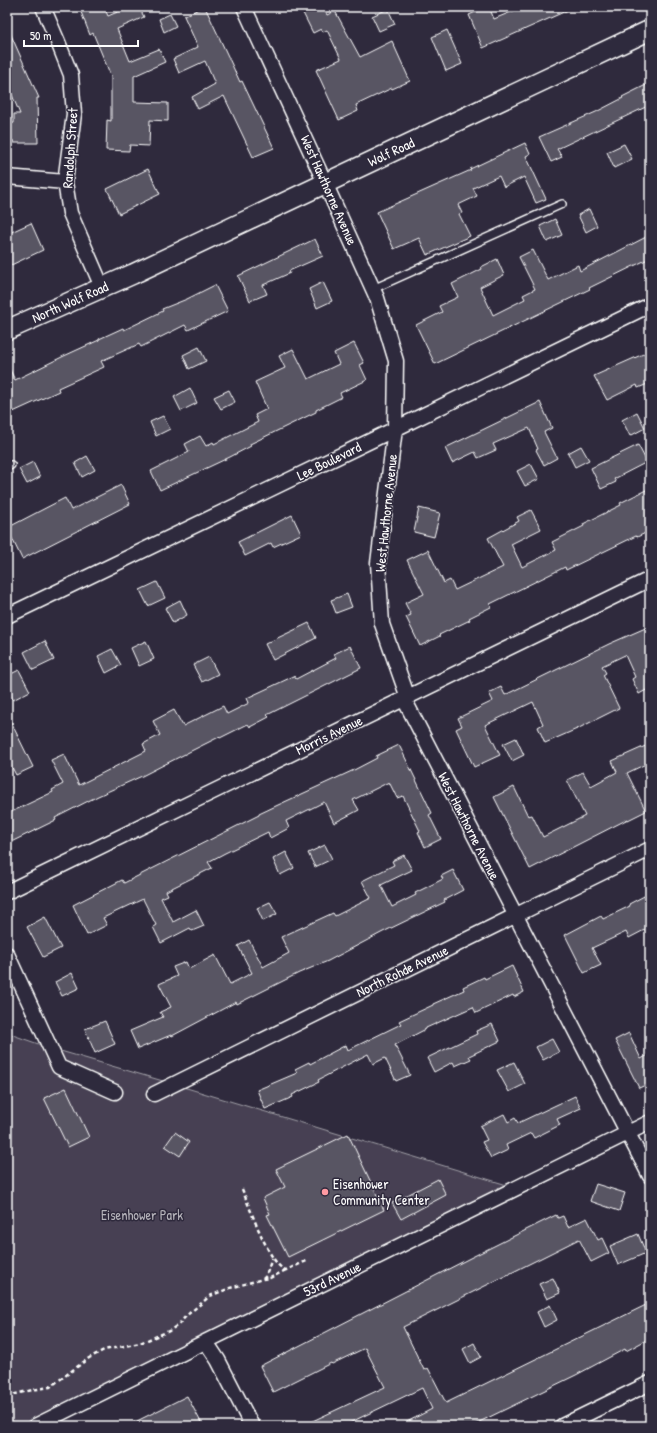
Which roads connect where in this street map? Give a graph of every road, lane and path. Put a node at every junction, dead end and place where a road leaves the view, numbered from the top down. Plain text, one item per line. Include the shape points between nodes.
1 (43, 7) edge
2 (244, 7) edge
3 (650, 30) edge
4 (7, 176) edge
5 (65, 182) junction
6 (325, 182) junction
7 (562, 204) dead end
8 (133, 274) joint
9 (102, 286) junction
10 (373, 289) junction
11 (650, 305) edge
12 (7, 330) edge
13 (395, 429) junction
14 (650, 579) edge
15 (7, 616) edge
16 (404, 699) junction
17 (650, 849) edge
18 (7, 892) edge
19 (516, 915) junction
20 (7, 954) edge
21 (115, 1092) dead end
22 (154, 1094) dead end
23 (650, 1122) edge
24 (628, 1132) junction
25 (650, 1176) edge
26 (242, 1189) dead end
27 (272, 1258) junction
28 (309, 1260) dead end
29 (286, 1270) junction
30 (263, 1279) junction
31 (206, 1342) junction
32 (650, 1383) edge
33 (7, 1396) edge
34 (35, 1426) edge
35 (252, 1426) edge
36 (562, 1426) edge

1 - 5 street, Randolph Street via 71,75 74,114
2 - 6 street, West Hawthorne Avenue
3 - 6 main road, Wolf Road
4 - 5 street
5 - 9 street, Randolph Street via 70,213
6 - 8 main road, Wolf Road
6 - 10 street, West Hawthorne Avenue
7 - 10 lane
8 - 9 main road, North Wolf Road
9 - 12 main road, North Wolf Road
10 - 13 street, West Hawthorne Avenue via 396,361
11 - 13 street, Lee Boulevard
13 - 15 street, Lee Boulevard
13 - 16 street, West Hawthorne Avenue via 378,564 382,624 407,695
14 - 16 street, Morris Avenue
16 - 18 street, Morris Avenue
16 - 19 street, West Hawthorne Avenue
17 - 19 street, North Rohde Avenue
19 - 22 street, North Rohde Avenue
19 - 24 street, West Hawthorne Avenue
20 - 21 street via 58,1068
23 - 24 street, 53rd Avenue
24 - 25 street, West Hawthorne Avenue
24 - 31 street, 53rd Avenue
26 - 27 path
27 - 29 path via 279,1267
27 - 30 path
28 - 29 path
29 - 30 path
30 - 33 path via 210,1296 178,1325 164,1333 140,1343 104,1350 50,1387
31 - 34 street, 53rd Avenue
31 - 35 street
32 - 36 street

